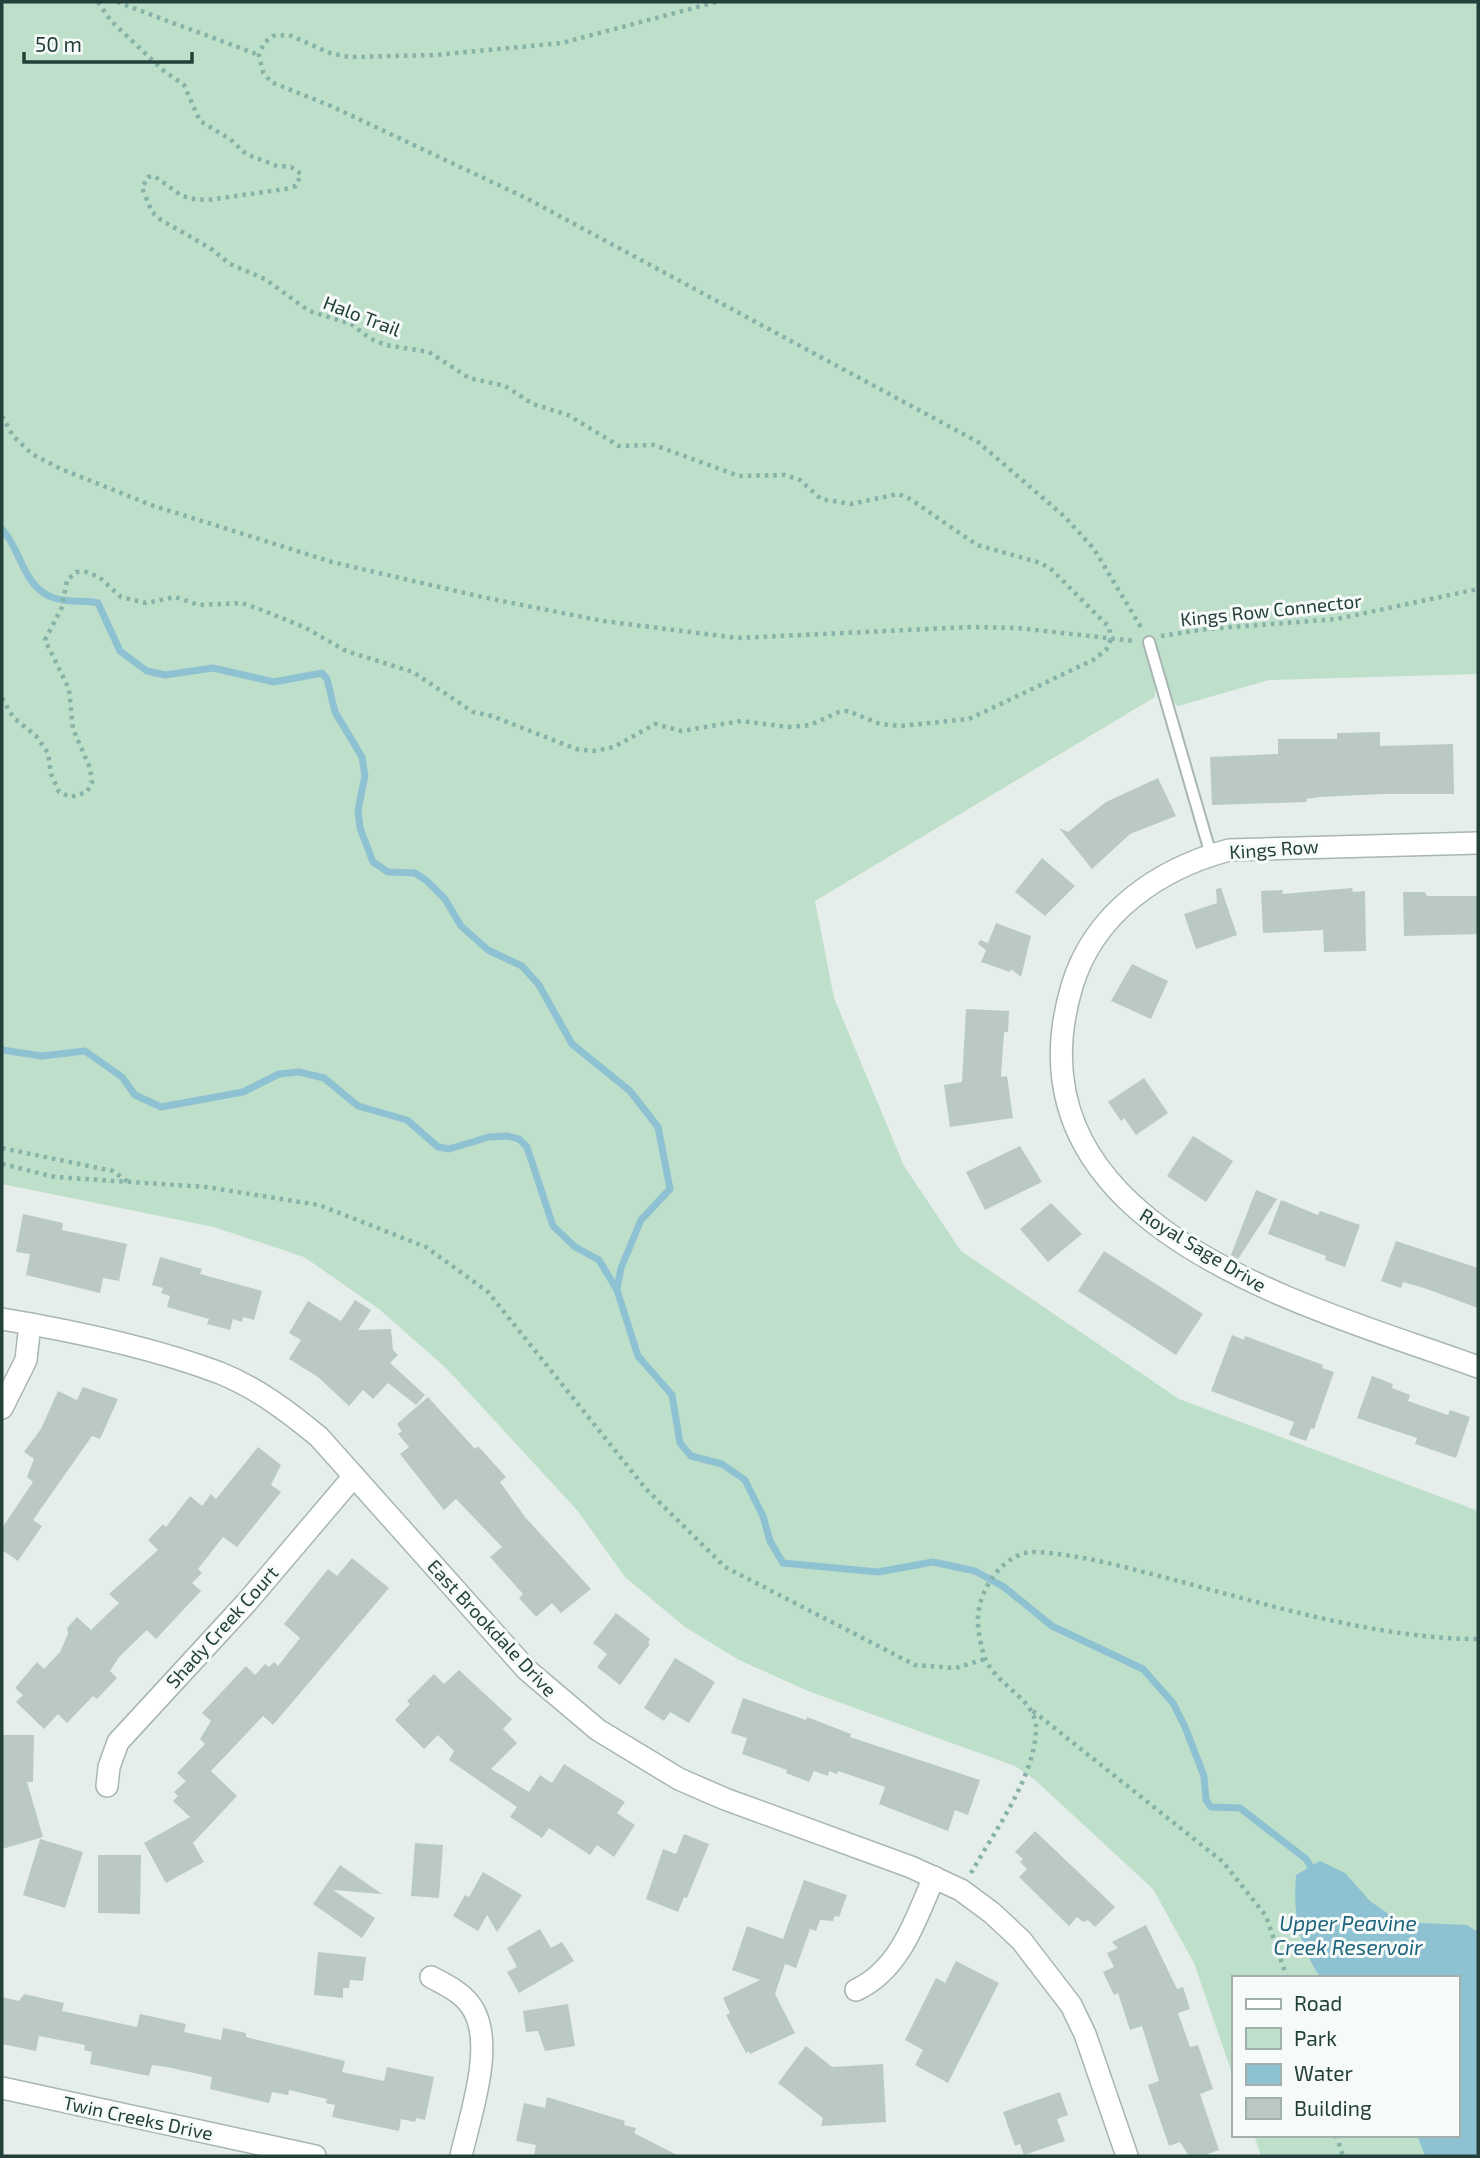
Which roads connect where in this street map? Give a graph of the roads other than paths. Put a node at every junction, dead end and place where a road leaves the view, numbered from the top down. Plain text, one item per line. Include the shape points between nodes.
1 (1149, 642) road end
2 (1478, 843) edge
3 (1211, 855) junction
4 (1065, 1010) joint
5 (2, 1319) edge
6 (30, 1324) junction
7 (1478, 1367) edge
8 (2, 1408) edge
9 (354, 1476) junction
10 (107, 1786) dead end
11 (934, 1877) junction
12 (431, 1977) dead end
13 (856, 1990) dead end
14 (2, 2088) edge
15 (315, 2156) edge
16 (461, 2156) edge
17 (1127, 2156) edge

1 - 3 lane
2 - 3 street, Kings Row via 1261,847
3 - 4 street, Kings Row via 1162,875 1110,919 1075,976
4 - 7 street, Royal Sage Drive via 1061,1066 1077,1131 1092,1161 1139,1213 1266,1290
5 - 6 street, East Brookdale Drive
6 - 8 street via 26,1360
6 - 9 street, East Brookdale Drive via 221,1374 286,1410 319,1437
9 - 10 street, Shady Creek Court via 247,1602 118,1742
9 - 11 street, East Brookdale Drive via 527,1670 598,1730 643,1759 724,1799
11 - 13 street via 890,1968
11 - 17 street, East Brookdale Drive via 961,1890 1021,1940 1071,2005
12 - 16 street via 473,2007 483,2040
14 - 15 street, Twin Creeks Drive

